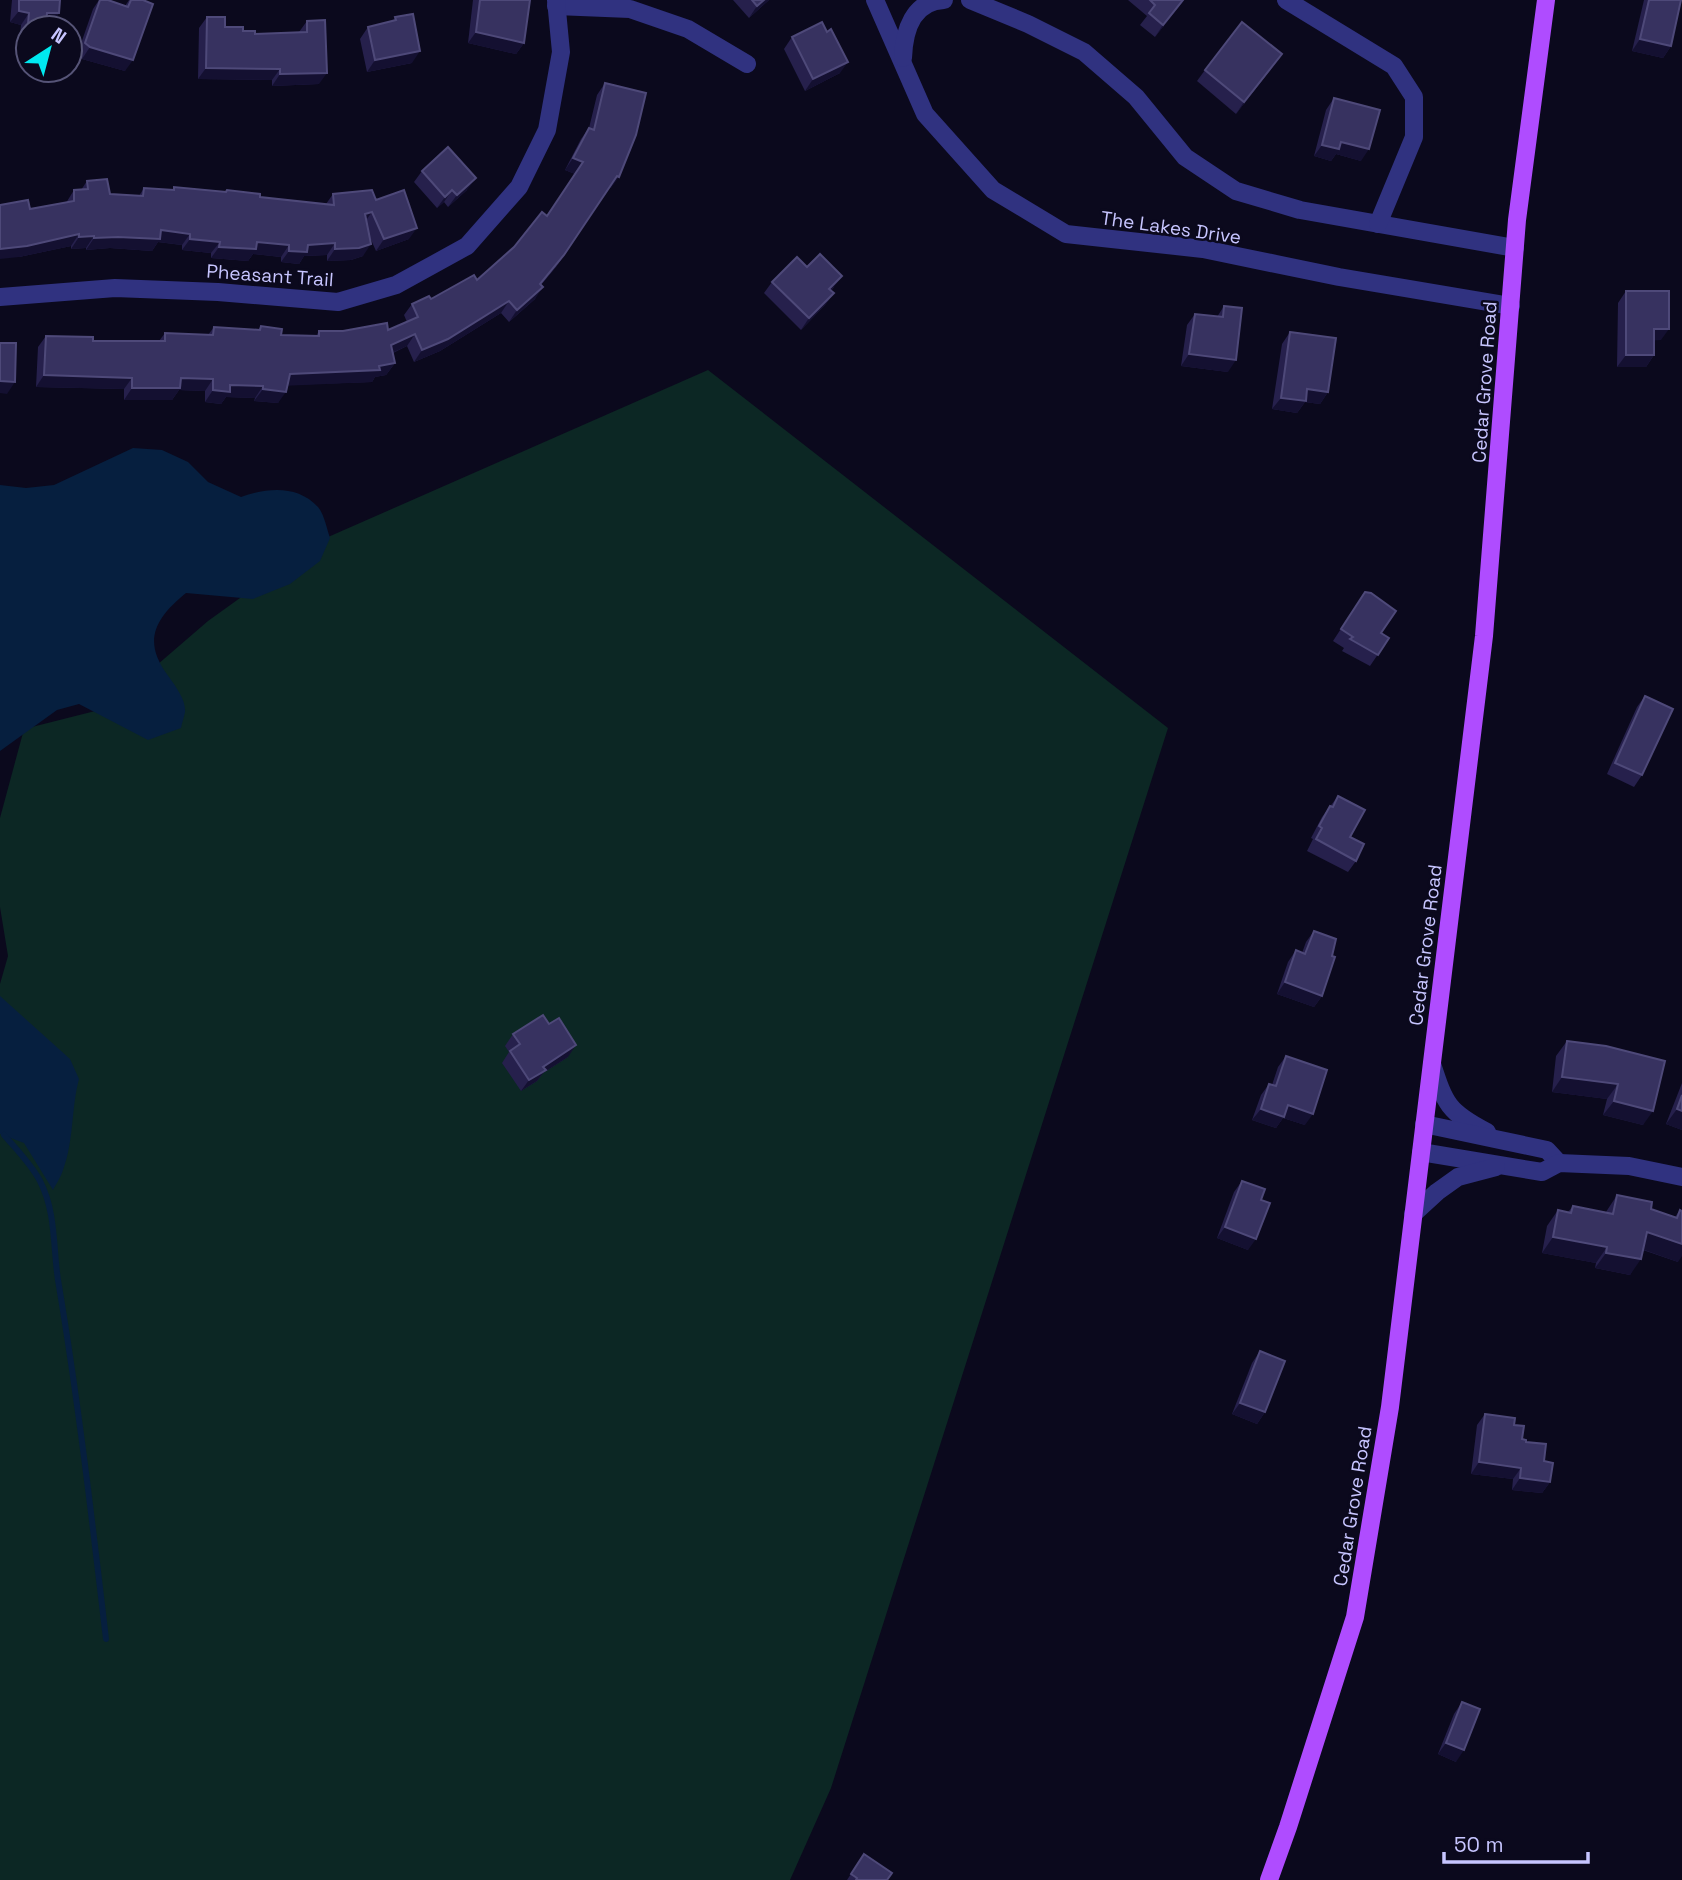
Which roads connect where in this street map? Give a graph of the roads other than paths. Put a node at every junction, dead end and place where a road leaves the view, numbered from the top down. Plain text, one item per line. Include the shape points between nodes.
1 (874, 0) edge
2 (944, 0) edge
3 (970, 0) edge
4 (1286, 0) edge
5 (1546, 0) edge
6 (556, 3) edge
7 (903, 62) junction
8 (747, 64) dead end
9 (1378, 224) junction
10 (1515, 248) junction
11 (0, 297) edge
12 (1511, 306) junction
13 (1432, 1064) junction
14 (1424, 1124) junction
15 (1505, 1141) junction
16 (1421, 1152) junction
17 (1559, 1163) junction
18 (1500, 1166) junction
19 (1682, 1177) edge
20 (1413, 1214) junction
21 (1269, 1880) edge

1 - 7 street, The Lakes Drive
2 - 7 street via 933,1 913,14 904,38
3 - 9 street via 1084,52 1136,97 1185,157 1236,191 1300,210
4 - 9 street via 1394,66 1413,97 1414,137
5 - 10 main road, Cedar Grove Road
6 - 8 street, Pheasant Trail via 630,9 688,29
6 - 11 street, Pheasant Trail via 561,52 547,130 519,187 467,246 396,285 338,302 114,288
7 - 12 street, The Lakes Drive via 925,114 993,190 1066,234 1203,249
9 - 10 street
10 - 12 main road, Cedar Grove Road
12 - 13 main road, Cedar Grove Road via 1484,635
13 - 14 main road, Cedar Grove Road
13 - 15 street via 1445,1102 1454,1112
14 - 15 street
14 - 16 main road, Cedar Grove Road
15 - 17 street via 1547,1150
16 - 18 street
16 - 20 main road, Cedar Grove Road
17 - 18 street via 1542,1172
17 - 19 street via 1629,1166
18 - 20 street via 1458,1177
20 - 21 main road, Cedar Grove Road via 1390,1407 1355,1617

